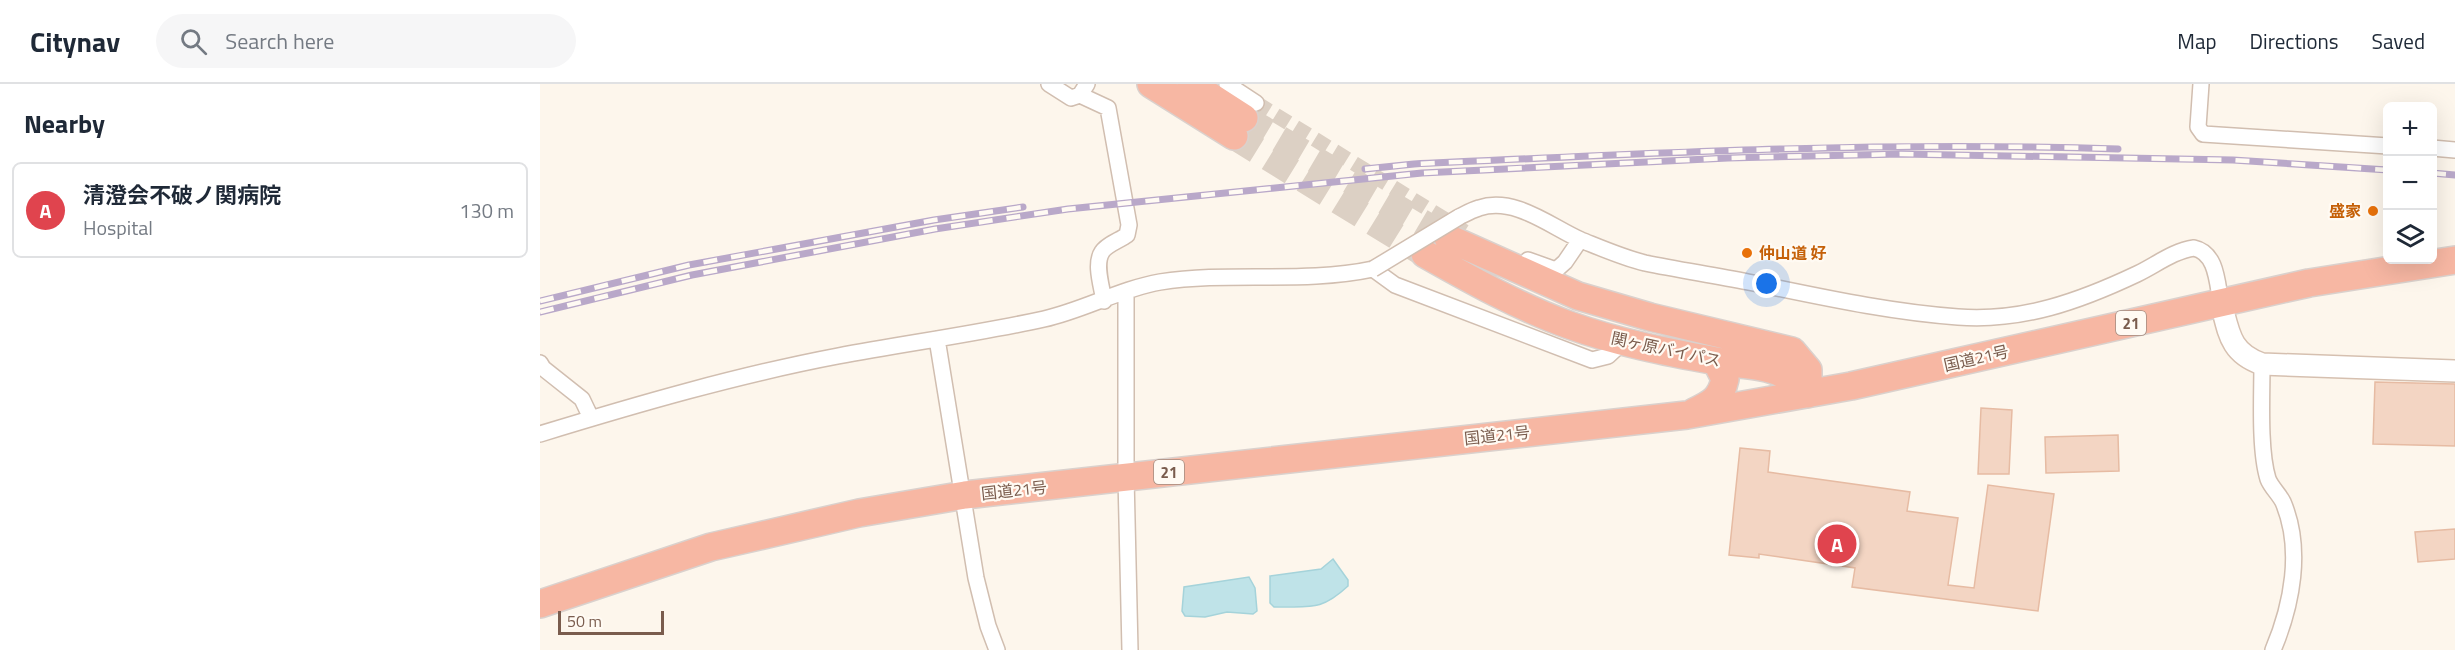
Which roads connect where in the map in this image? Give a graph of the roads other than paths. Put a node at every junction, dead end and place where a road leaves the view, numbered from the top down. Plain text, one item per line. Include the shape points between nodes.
1 (1049, 84) edge
2 (1151, 84) edge
3 (1191, 84) edge
4 (1227, 84) edge
5 (2201, 84) edge
6 (1084, 90) edge
7 (1245, 119) junction
8 (2383, 146) edge
9 (2437, 148) edge
10 (2455, 150) edge
11 (1458, 229) junction
12 (1580, 240) junction
13 (1425, 254) tunnel mouth
14 (2455, 261) edge
15 (1373, 269) junction
16 (1126, 292) junction
17 (1104, 301) junction
18 (2222, 303) junction
19 (1735, 337) junction
20 (938, 339) junction
21 (1623, 342) junction
22 (1716, 361) junction
23 (540, 363) edge
24 (2262, 364) junction
25 (2455, 371) edge
26 (1834, 389) junction
27 (1808, 394) junction
28 (1688, 415) junction
29 (591, 418) junction
30 (540, 434) edge
31 (1126, 477) junction
32 (965, 495) junction
33 (540, 604) edge
34 (997, 650) edge
35 (1130, 650) edge
36 (2273, 650) edge

1 - 6 street via 1071,98
2 - 7 highway
3 - 7 highway
4 - 7 street
5 - 8 street via 2198,127 2203,134
6 - 17 street via 1108,108 1129,225 1127,235 1100,256
9 - 10 street
11 - 12 street via 1481,207 1497,206 1534,216
11 - 12 street via 1556,270
11 - 15 street, bridge
11 - 19 highway, 関ヶ原バイパス via 1578,296
12 - 18 street via 1642,262 1897,310 1960,317 2045,310 2091,295 2177,252 2194,248 2212,262
13 - 21 highway, 関ヶ原バイパス via 1557,320
14 - 18 highway, 国道21号 / 21 via 2309,283
15 - 16 street via 1345,274 1172,281
15 - 21 street via 1395,285 1592,360 1608,356
16 - 17 street
16 - 31 street
17 - 20 street via 1044,319
18 - 24 street via 2235,347 2246,358
18 - 26 highway, 国道21号 / 21
19 - 26 highway, 関ヶ原バイパス via 1808,346 1825,365
19 - 27 highway, 関ヶ原バイパス via 1792,351 1808,370
20 - 29 street via 837,356
20 - 32 street
21 - 22 highway, 関ヶ原バイパス
22 - 27 highway, 関ヶ原バイパス via 1782,373
22 - 28 highway via 1725,380 1720,395 1713,403
23 - 29 street via 582,399
24 - 25 street
24 - 36 street via 2263,441 2268,479 2283,502 2292,532 2293,578 2285,622
26 - 27 highway, 国道21号 / 21
27 - 28 highway, 国道21号 / 21
28 - 31 highway, 国道21号 / 21
29 - 30 street
31 - 32 highway, 国道21号 / 21
31 - 35 street
32 - 33 highway, 国道21号 / 21 via 859,513 711,547
32 - 34 street via 976,578

